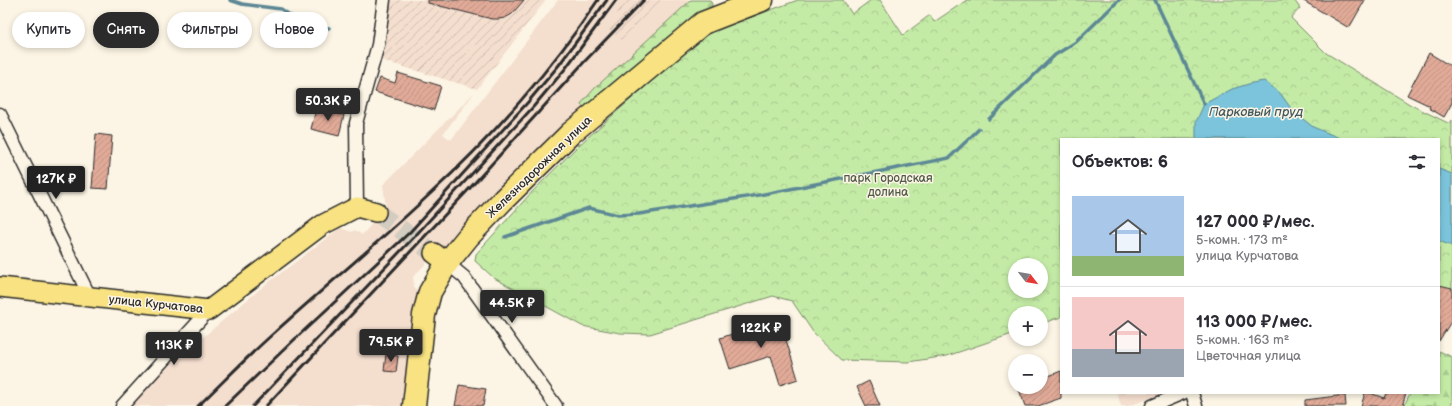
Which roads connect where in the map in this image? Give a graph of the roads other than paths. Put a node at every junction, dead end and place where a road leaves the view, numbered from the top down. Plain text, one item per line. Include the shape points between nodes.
1 (384, 0) edge
2 (762, 0) edge
3 (0, 114) edge
4 (357, 207) junction
5 (376, 212) tunnel mouth
6 (440, 258) junction
7 (0, 287) edge
8 (90, 297) junction
9 (209, 310) junction
10 (1181, 394) edge
11 (1192, 394) edge
12 (122, 406) edge
13 (414, 406) edge
14 (556, 406) edge
15 (1152, 406) edge
16 (1196, 406) edge

1 - 4 street via 378,45 356,122
2 - 6 highway, Железнодорожная улица via 703,23 571,133 468,237
3 - 8 street
4 - 5 main road
4 - 9 main road, улица Курчатова via 322,224
6 - 13 highway, Железнодорожная улица via 424,314
6 - 14 street via 464,277
7 - 8 main road, улица Курчатова
8 - 9 main road, улица Курчатова
9 - 12 street
10 - 15 street
11 - 16 street

